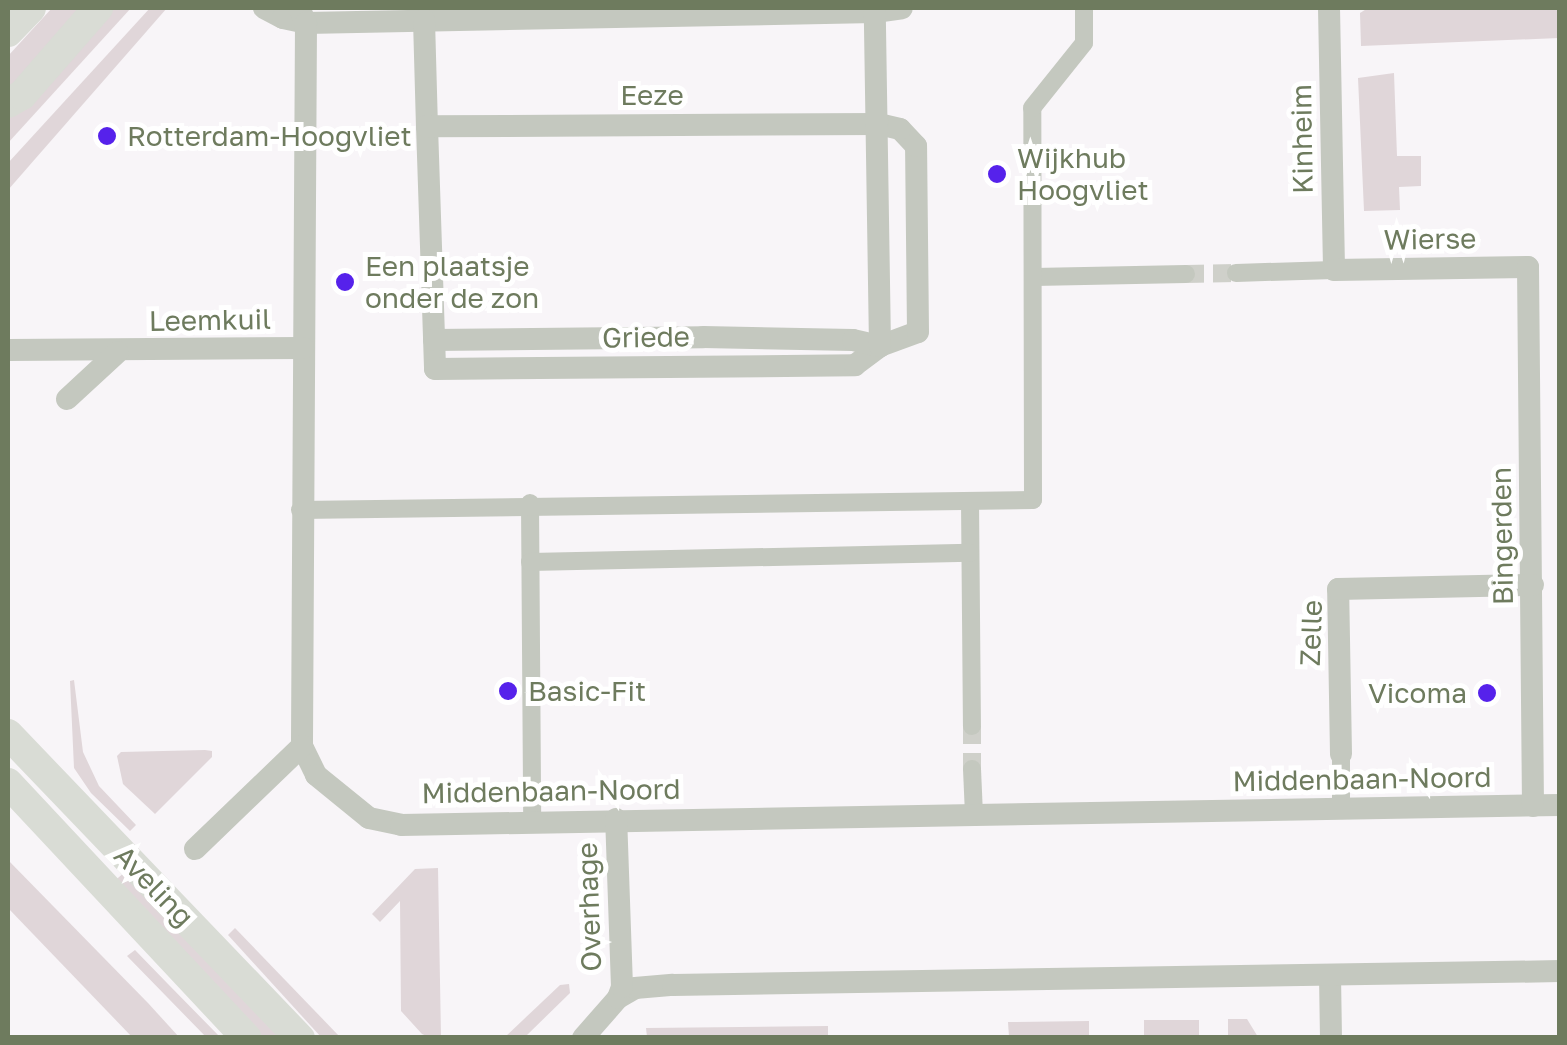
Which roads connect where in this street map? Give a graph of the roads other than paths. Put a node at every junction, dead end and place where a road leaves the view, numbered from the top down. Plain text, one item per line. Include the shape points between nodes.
1 (31, 8) edge
2 (98, 8) edge
3 (264, 8) edge
4 (902, 8) edge
5 (1084, 8) edge
6 (1330, 8) edge
7 (875, 12) junction
8 (303, 16) edge
9 (424, 20) junction
10 (8, 32) edge
11 (8, 103) edge
12 (878, 124) junction
13 (428, 126) junction
14 (1528, 267) joint
15 (1334, 270) junction
16 (1236, 272) tunnel mouth
17 (1186, 274) tunnel mouth
18 (1034, 278) junction
19 (880, 346) junction
20 (303, 348) junction
21 (8, 350) edge
22 (118, 352) junction
23 (67, 400) dead end
24 (970, 501) junction
25 (530, 504) junction
26 (300, 510) junction
27 (970, 553) junction
28 (530, 562) junction
29 (1532, 585) junction
30 (972, 726) tunnel mouth
31 (8, 734) edge
32 (302, 746) junction
33 (1340, 754) joint
34 (972, 769) tunnel mouth
35 (8, 783) edge
36 (1560, 805) edge
37 (1534, 806) junction
38 (1341, 809) junction
39 (974, 814) junction
40 (532, 820) junction
41 (616, 820) junction
42 (195, 848) dead end
43 (1560, 972) edge
44 (1330, 975) junction
45 (618, 998) junction
46 (247, 1038) edge
47 (300, 1038) edge
48 (583, 1038) edge
49 (1331, 1038) edge

1 - 10 main road
2 - 11 main road
3 - 8 street via 282,18
4 - 7 street
5 - 18 street via 1084,43 1032,108
6 - 15 street, Kinheim
7 - 9 street
7 - 12 street
8 - 9 street
8 - 20 street
9 - 13 street, Griede
12 - 13 street, Eeze
12 - 19 street
12 - 19 street, Griede via 907,134 916,146 918,332
13 - 19 street, Griede via 434,369 855,365
14 - 15 street, Wierse
14 - 29 street, Bingerden
15 - 16 street
17 - 18 street
18 - 24 street via 1034,500
20 - 22 street, Leemkuil
20 - 26 street
21 - 22 street, Leemkuil
22 - 23 street, Leemkuil
24 - 25 street
24 - 27 street
25 - 26 street
25 - 28 street
26 - 32 street
27 - 28 street
27 - 30 street
28 - 40 street
29 - 33 street, Zelle via 1338,589
29 - 37 street, Bingerden
31 - 47 main road, Aveling
32 - 40 street, Middenbaan-Noord via 316,775 369,818 401,825
32 - 42 street
33 - 38 street, Zelle
34 - 39 street
35 - 46 main road, Aveling
36 - 37 street, Middenbaan-Noord
37 - 38 street, Middenbaan-Noord
38 - 39 street, Middenbaan-Noord
39 - 41 street, Middenbaan-Noord
40 - 41 street, Middenbaan-Noord
41 - 45 street, Overhage via 623,974
43 - 44 street
44 - 45 street via 673,985 635,988
44 - 49 street
45 - 48 street, Overhage

